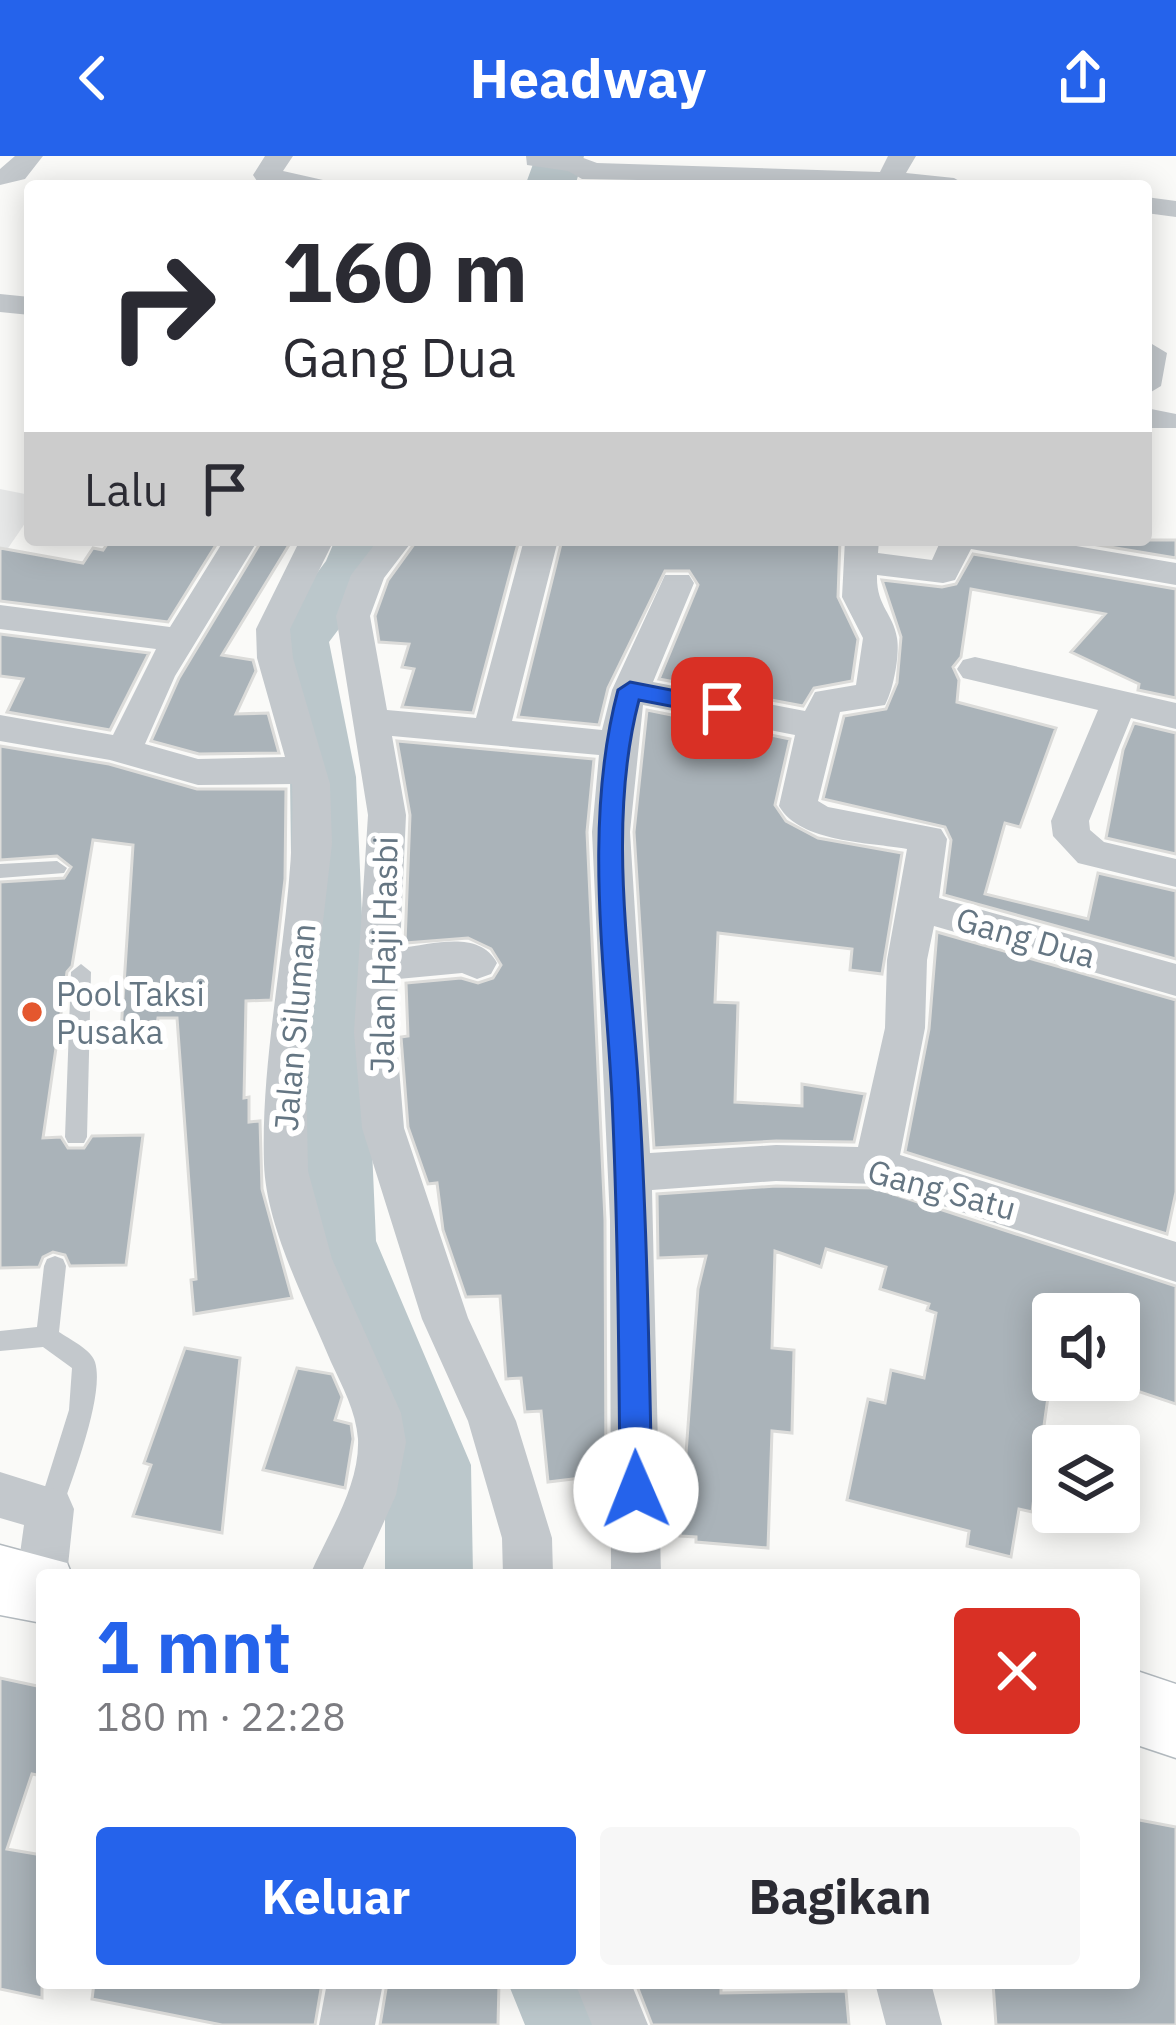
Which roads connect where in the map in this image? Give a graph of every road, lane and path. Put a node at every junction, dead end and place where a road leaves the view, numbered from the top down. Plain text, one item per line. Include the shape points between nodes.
1 (29, 156) edge
2 (279, 156) edge
3 (537, 165) edge
4 (582, 169) edge
5 (892, 174) edge
6 (0, 177) edge
7 (289, 180) edge
8 (923, 180) edge
9 (237, 546) edge
10 (314, 546) edge
11 (391, 546) edge
12 (539, 546) edge
13 (955, 546) edge
14 (1013, 546) edge
15 (861, 551) edge
16 (1176, 574) edge
17 (677, 584) dead end
18 (0, 617) edge
19 (181, 640) junction
20 (975, 669) dead end
21 (630, 690) junction
22 (1119, 704) junction
23 (1176, 716) edge
24 (369, 721) junction
25 (815, 726) junction
26 (0, 728) edge
27 (490, 735) junction
28 (616, 744) junction
29 (124, 751) junction
30 (306, 770) junction
31 (58, 868) dead end
32 (0, 871) edge
33 (1176, 873) edge
34 (918, 907) junction
35 (477, 963) dead end
36 (380, 965) junction
37 (81, 972) dead end
38 (1176, 980) edge
39 (76, 1137) dead end
40 (876, 1166) junction
41 (629, 1174) junction
42 (1176, 1262) edge
43 (55, 1266) dead end
44 (47, 1336) junction
45 (0, 1341) edge
46 (0, 1495) edge
47 (50, 1509) junction
48 (43, 1569) edge
49 (338, 1569) edge
50 (528, 1569) edge
51 (636, 1569) edge
52 (0, 1580) edge
53 (36, 1587) edge
54 (36, 1590) edge
55 (0, 1608) edge
56 (1140, 1709) edge
57 (1176, 1721) edge
58 (354, 1989) edge
59 (605, 1989) edge
60 (905, 1989) edge
61 (347, 2025) edge
62 (620, 2025) edge
63 (914, 2025) edge

1 - 6 street
2 - 7 street via 267,175
3 - 4 street
4 - 5 street
5 - 8 street
9 - 19 street
10 - 30 street, Jalan Siluman via 273,629
11 - 24 street, Jalan Haji Hasbi via 368,575 353,616
12 - 27 street
13 - 15 street via 943,572
14 - 16 street
15 - 25 street via 859,597 880,638 872,696 828,701
17 - 21 street
18 - 19 street
19 - 29 street
20 - 22 street
21 - 25 street
21 - 28 street
22 - 23 street
22 - 33 street via 1070,821 1072,836 1092,853
24 - 27 street
24 - 36 street, Jalan Haji Hasbi via 387,815
25 - 34 street, Gang Dua via 798,806 818,819 928,839
26 - 29 street
27 - 28 street
28 - 41 street via 610,832
29 - 30 street via 198,772
30 - 49 street, Jalan Siluman via 313,844 285,1068 286,1171 310,1258 382,1442 372,1495
31 - 32 lane
34 - 38 street, Gang Dua
34 - 40 street
35 - 36 street via 472,957
36 - 50 street, Jalan Haji Hasbi via 383,1128 445,1319 492,1421 527,1538
37 - 39 lane
40 - 41 street, Gang Satu via 776,1163
40 - 42 street, Gang Satu
41 - 51 street
43 - 44 lane
44 - 45 lane
44 - 47 lane via 84,1363 81,1410
46 - 47 street
47 - 48 street
52 - 53 street
54 - 55 street
56 - 57 street
58 - 61 street
59 - 62 street
60 - 63 street

